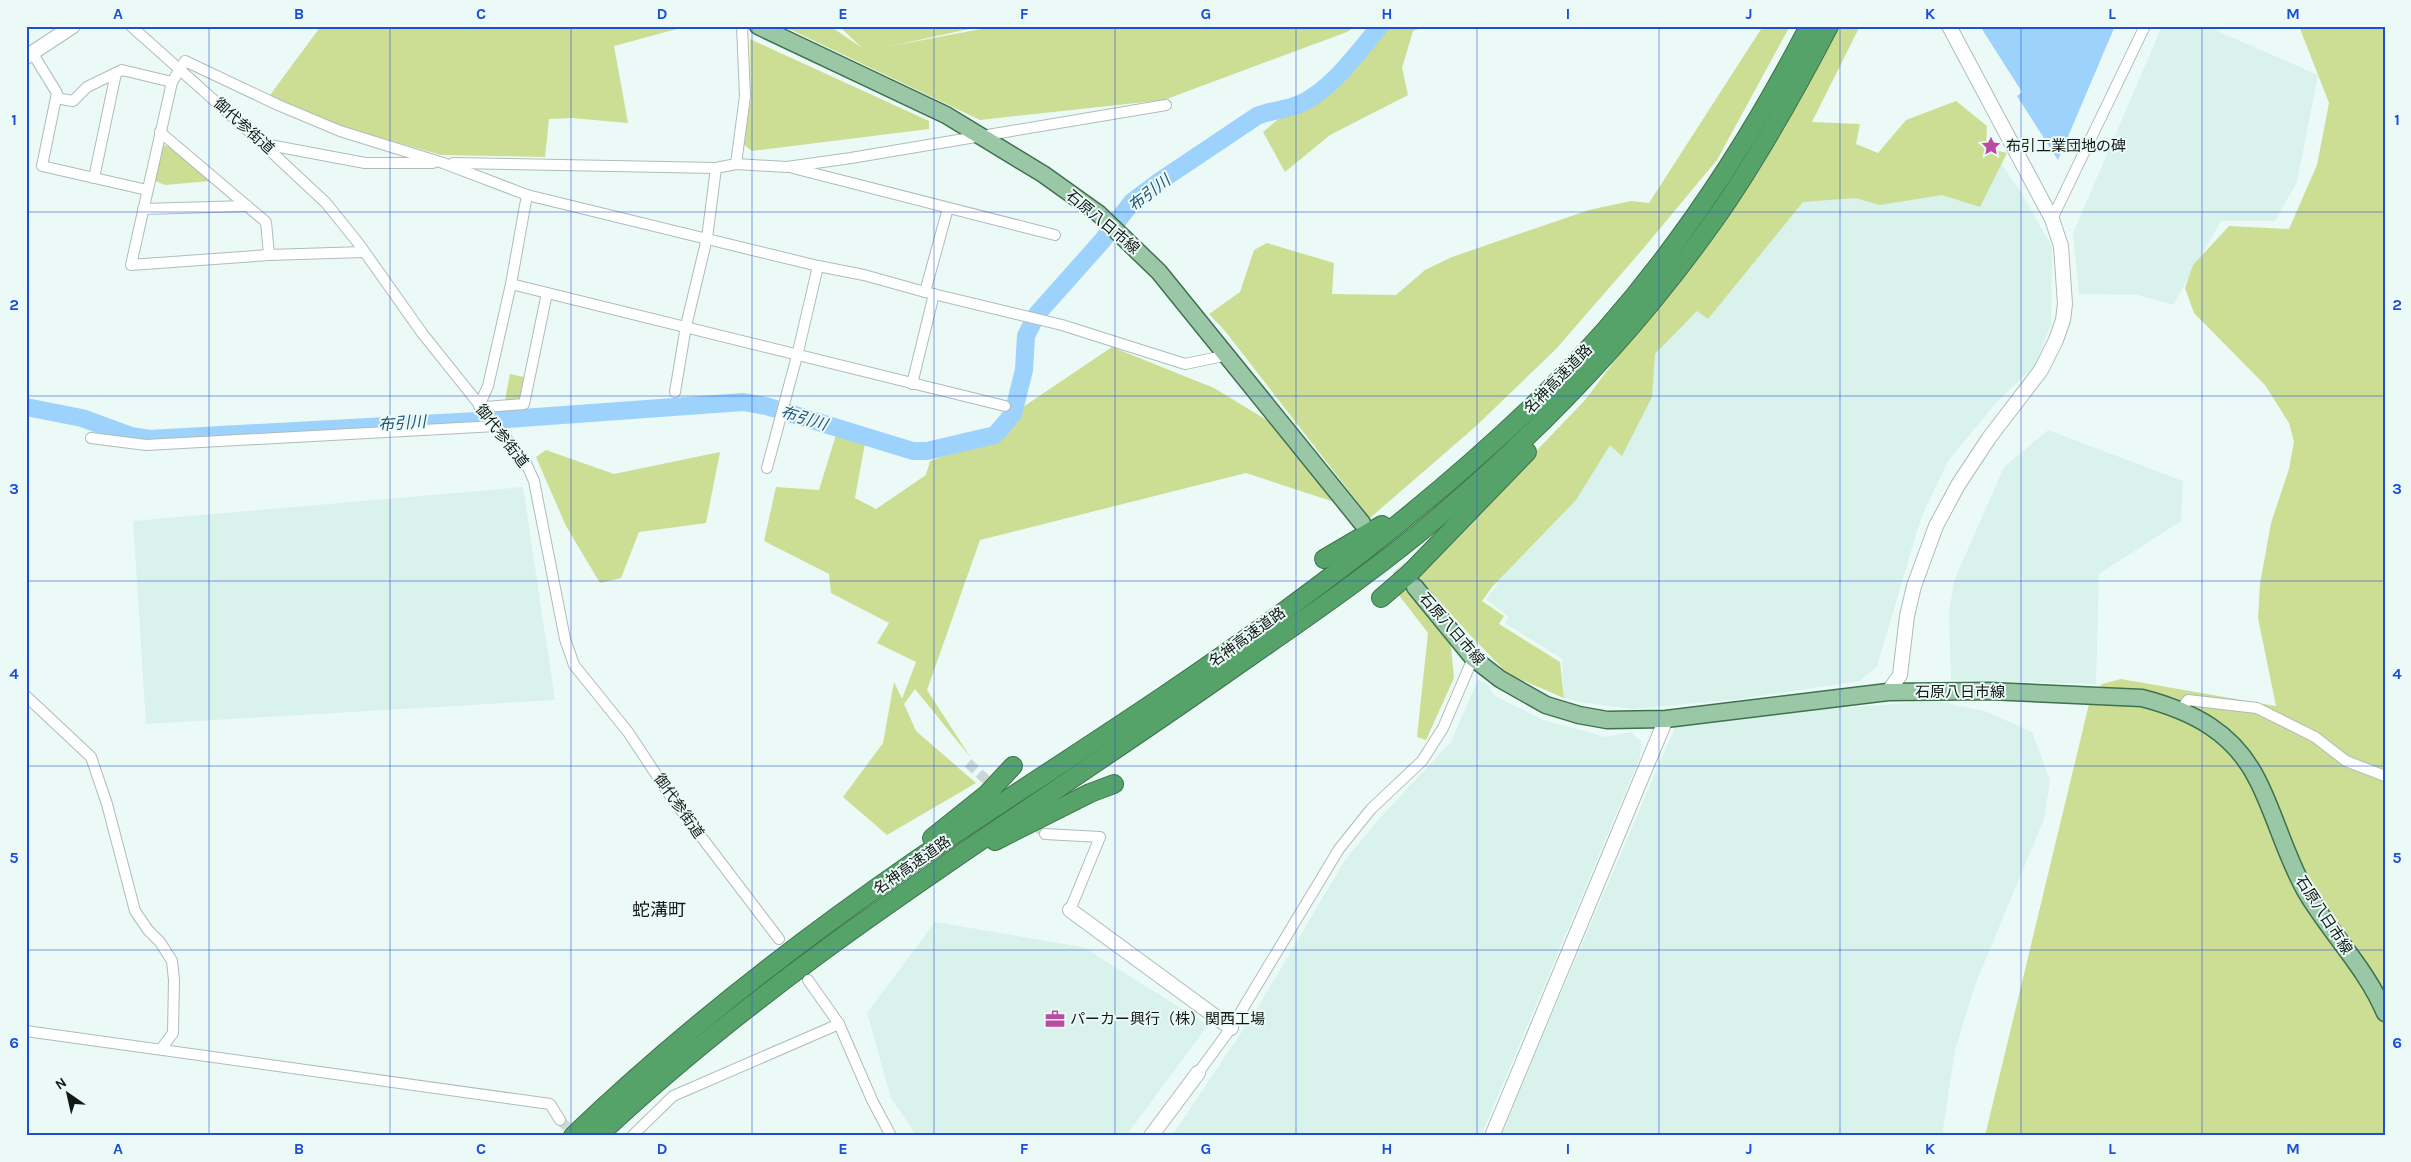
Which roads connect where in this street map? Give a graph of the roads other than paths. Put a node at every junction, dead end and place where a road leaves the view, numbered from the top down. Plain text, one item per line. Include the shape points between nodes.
1 (73, 26) edge
2 (131, 26) edge
3 (742, 26) edge
4 (758, 26) edge
5 (1809, 26) edge
6 (1829, 26) edge
7 (1949, 26) edge
8 (2145, 26) edge
9 (29, 56) edge
10 (178, 68) junction
11 (116, 73) junction
12 (172, 82) junction
13 (56, 98) junction
14 (1166, 105) dead end
15 (160, 132) junction
16 (980, 136) junction
17 (263, 144) junction
18 (443, 163) junction
19 (736, 164) junction
20 (787, 166) junction
21 (716, 168) junction
22 (94, 178) junction
23 (147, 190) junction
24 (527, 195) junction
25 (247, 206) junction
26 (948, 208) junction
27 (143, 209) junction
28 (2052, 219) junction
29 (1055, 235) dead end
30 (707, 238) junction
31 (364, 252) junction
32 (269, 255) junction
33 (818, 266) junction
34 (1675, 273) junction
35 (511, 284) junction
36 (547, 293) junction
37 (929, 293) junction
38 (686, 326) junction
39 (1228, 355) junction
40 (797, 356) junction
41 (912, 384) junction
42 (675, 392) dead end
43 (1005, 406) dead end
44 (482, 409) junction
45 (495, 424) junction
46 (91, 438) dead end
47 (767, 468) dead end
48 (1422, 505) junction
49 (1362, 523) tunnel mouth
50 (1324, 559) dead end
51 (1415, 587) tunnel mouth
52 (1381, 598) dead end
53 (1473, 658) junction
54 (1888, 692) junction
55 (26, 696) edge
56 (2180, 710) junction
57 (1666, 719) junction
58 (1013, 766) dead end
59 (2385, 776) edge
60 (1114, 784) dead end
61 (1045, 834) tunnel mouth
62 (910, 888) junction
63 (1070, 910) joint
64 (779, 939) dead end
65 (806, 941) junction
66 (808, 980) dead end
67 (2385, 1013) edge
68 (839, 1024) junction
69 (1232, 1028) junction
70 (26, 1030) edge
71 (161, 1049) junction
72 (1198, 1073) joint
73 (560, 1120) tunnel mouth
74 (573, 1136) edge
75 (598, 1136) edge
76 (632, 1136) edge
77 (892, 1136) edge
78 (1151, 1136) edge
79 (1492, 1136) edge

1 - 9 street
2 - 10 street, 御代参街道
3 - 19 street via 745,96
4 - 16 main road, 石原八日市線 via 946,115
5 - 48 highway, 名神高速道路 via 1746,139 1700,209 1628,302 1546,392
6 - 34 highway, 名神高速道路 via 1761,149
7 - 28 street
8 - 28 street
9 - 13 street via 56,93
10 - 12 street
10 - 17 street, 御代参街道
10 - 18 street via 185,61 340,131
11 - 12 street via 122,70
11 - 13 street via 87,87 73,101
11 - 22 street
12 - 15 street
13 - 22 street via 42,166
14 - 16 street
15 - 23 street
15 - 25 street
16 - 20 street
16 - 39 main road, 石原八日市線 via 1043,174 1112,227 1159,272
17 - 18 street via 365,163
17 - 31 street, 御代参街道 via 326,203
18 - 21 street
18 - 24 street
19 - 20 street
19 - 21 street
20 - 26 street
21 - 30 street
22 - 23 street
23 - 27 street
24 - 30 street
24 - 35 street
25 - 27 street
25 - 32 street via 266,222
26 - 29 street
26 - 37 street
27 - 32 street via 131,265
28 - 54 street via 2062,246 2063,320 2040,370 1989,438 1936,526 1914,586 1900,675
30 - 33 street
30 - 38 street
31 - 32 street
31 - 44 street, 御代参街道
33 - 37 street
33 - 40 street
34 - 52 highway via 1589,384 1536,443 1410,573
34 - 62 highway, 名神高速道路 via 1560,405 1418,534 1359,580 1182,704
35 - 36 street
35 - 44 street
36 - 38 street
36 - 44 street via 524,404
37 - 39 street via 1041,320 1185,364
37 - 41 street
38 - 40 street
38 - 42 street
39 - 49 main road, 石原八日市線
40 - 41 street
40 - 47 street
41 - 43 street
44 - 45 street, 御代参街道
45 - 46 street via 146,445
45 - 64 street, 御代参街道 via 526,463 534,480 564,638 574,665 628,732 671,797
48 - 50 highway via 1398,513 1379,528
48 - 65 highway, 名神高速道路 via 1347,565 1171,691 914,862
51 - 53 main road, 石原八日市線
53 - 57 main road, 石原八日市線 via 1500,679 1546,704 1607,720
53 - 69 street via 1443,728 1422,761 1372,809 1339,849
54 - 56 main road, 石原八日市線 via 1988,690 2103,695 2142,698
54 - 57 main road, 石原八日市線
55 - 71 street via 91,757 135,911 172,961 173,1033
56 - 59 street via 2188,700 2257,708 2315,737 2346,761
56 - 67 main road, 石原八日市線 via 2204,720 2243,757 2258,780 2306,892 2360,967
57 - 79 street
58 - 65 highway via 987,794
60 - 62 highway via 987,845 929,881
61 - 63 street via 1100,838
62 - 75 highway, 名神高速道路 via 763,996
63 - 69 street
65 - 74 highway, 名神高速道路 via 679,1041
66 - 68 street
68 - 76 street via 673,1096
68 - 77 street via 875,1107
69 - 72 street
70 - 71 street
71 - 73 street via 550,1104
72 - 78 street

